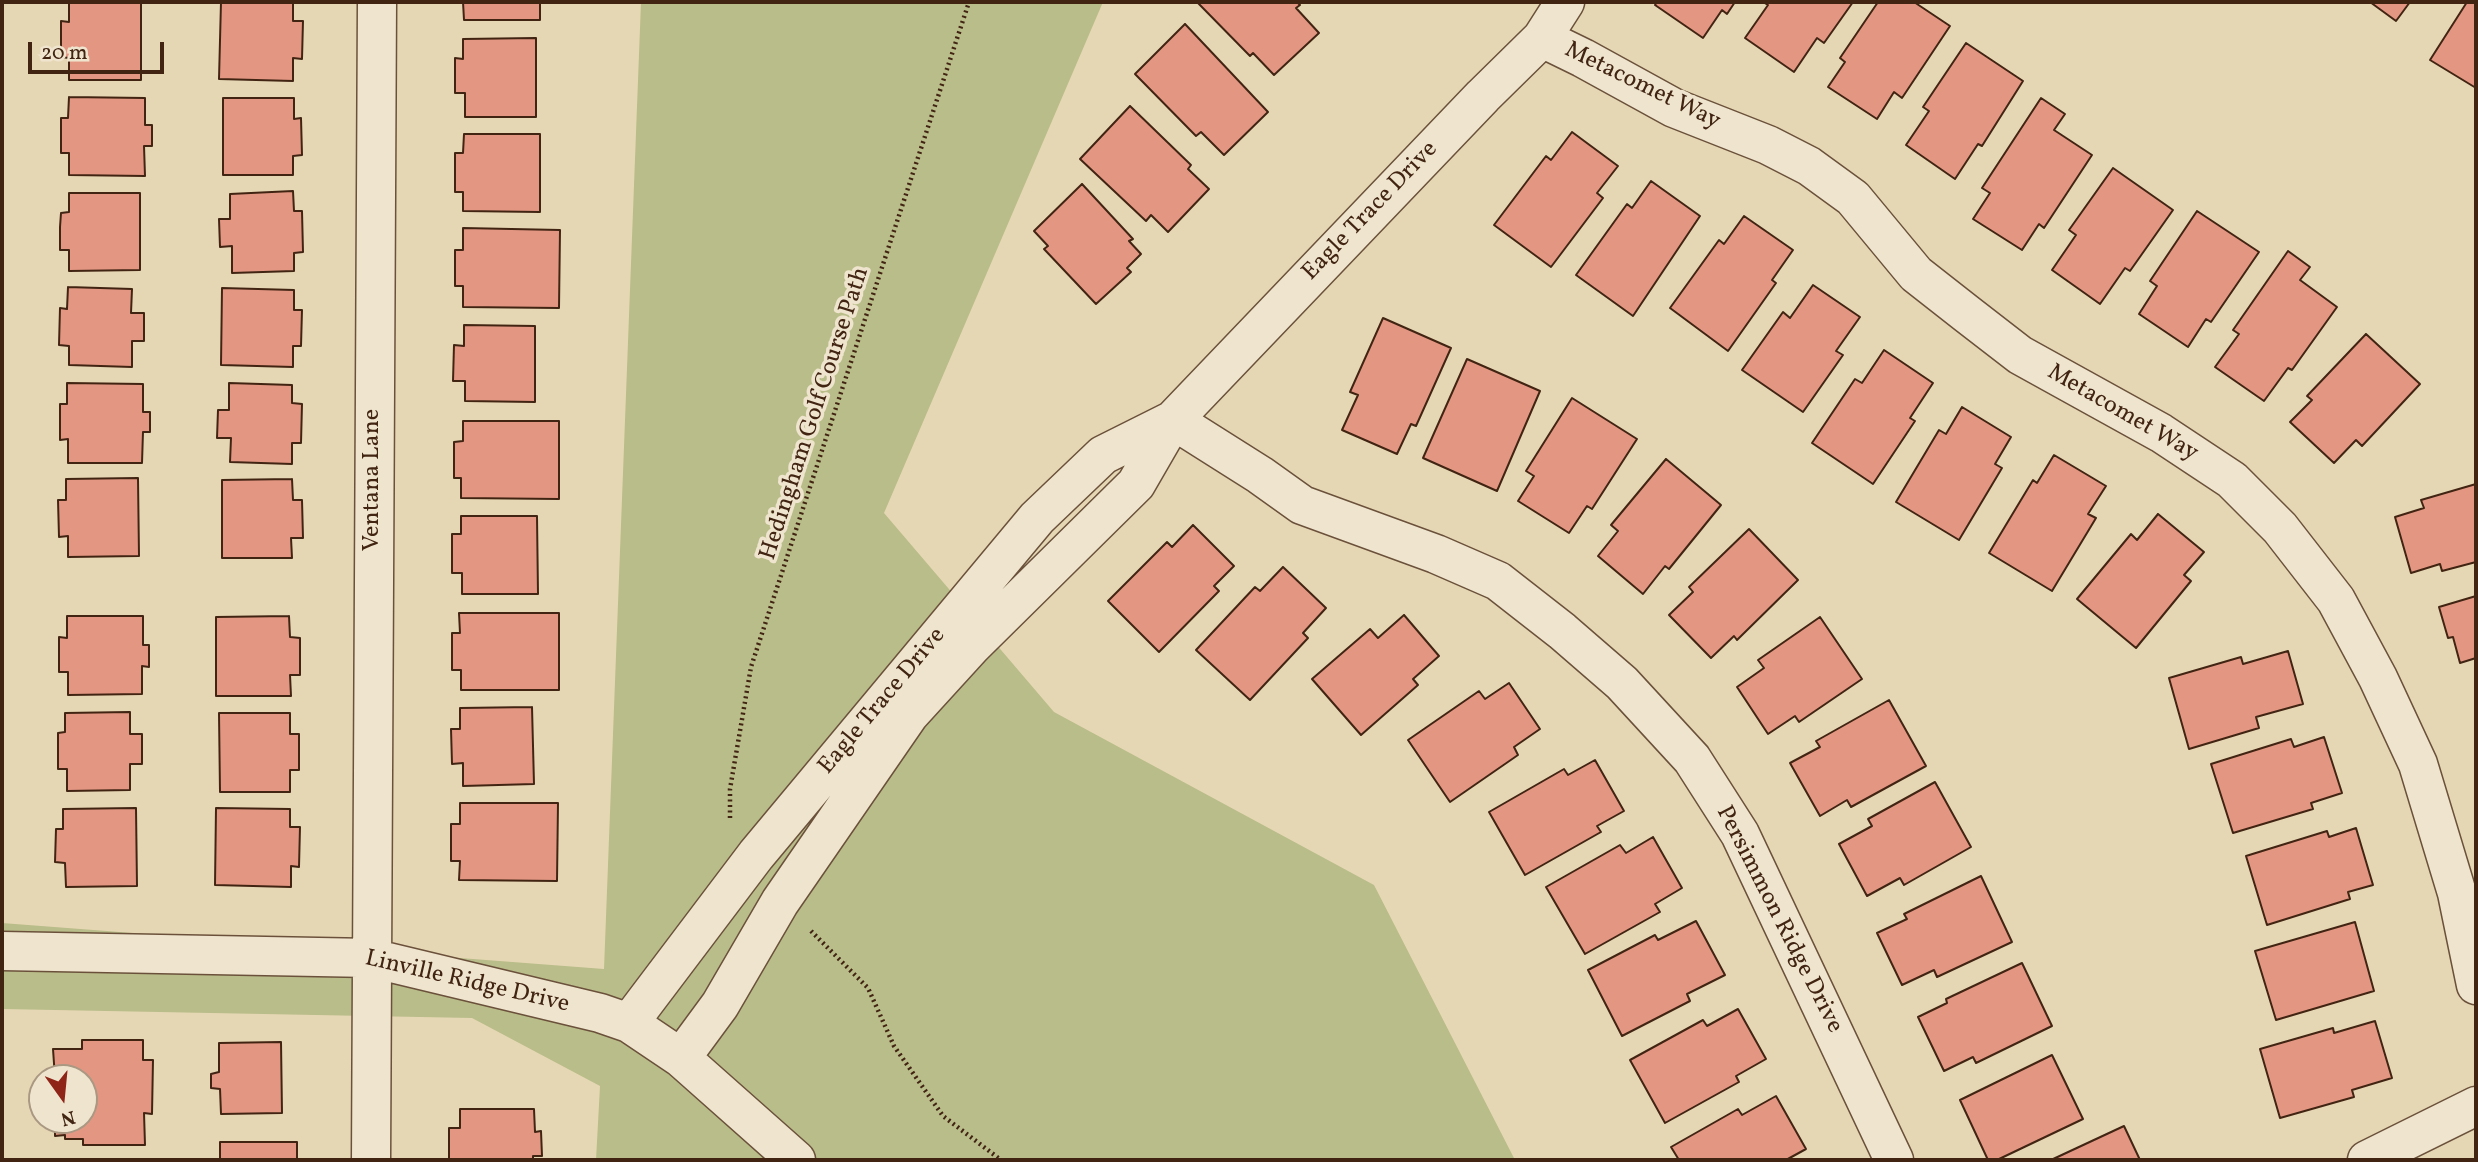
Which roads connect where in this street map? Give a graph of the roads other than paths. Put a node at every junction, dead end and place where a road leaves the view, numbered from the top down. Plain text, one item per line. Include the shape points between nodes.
1 (377, 2) edge
2 (1565, 2) edge
3 (1542, 38) junction
4 (1173, 420) junction
5 (2, 951) edge
6 (371, 958) junction
7 (2476, 985) edge
8 (629, 1023) junction
9 (681, 1058) junction
10 (2476, 1107) edge
11 (371, 1160) edge
12 (796, 1160) edge
13 (1894, 1160) edge
14 (2367, 1160) edge

1 - 6 street, Ventana Lane
2 - 3 street, Eagle Trace Drive
3 - 4 street, Eagle Trace Drive
3 - 7 street, Metacomet Way via 1674,108 1809,166 1853,198 1916,274 1977,322 2020,355 2161,433 2232,480 2280,528 2336,600 2417,764 2457,893
4 - 8 street, Eagle Trace Drive via 1103,456 1037,518 756,855
4 - 9 street, Eagle Trace Drive via 1136,484 909,715
4 - 13 street, Persimmon Ridge Drive via 1301,505 1436,554 1498,582 1622,683 1692,759 1740,834
5 - 6 street, Linville Ridge Drive
6 - 8 street, Linville Ridge Drive
6 - 11 street, Ventana Lane
8 - 9 street, Linville Ridge Drive
9 - 12 street, Linville Ridge Drive
10 - 14 street

